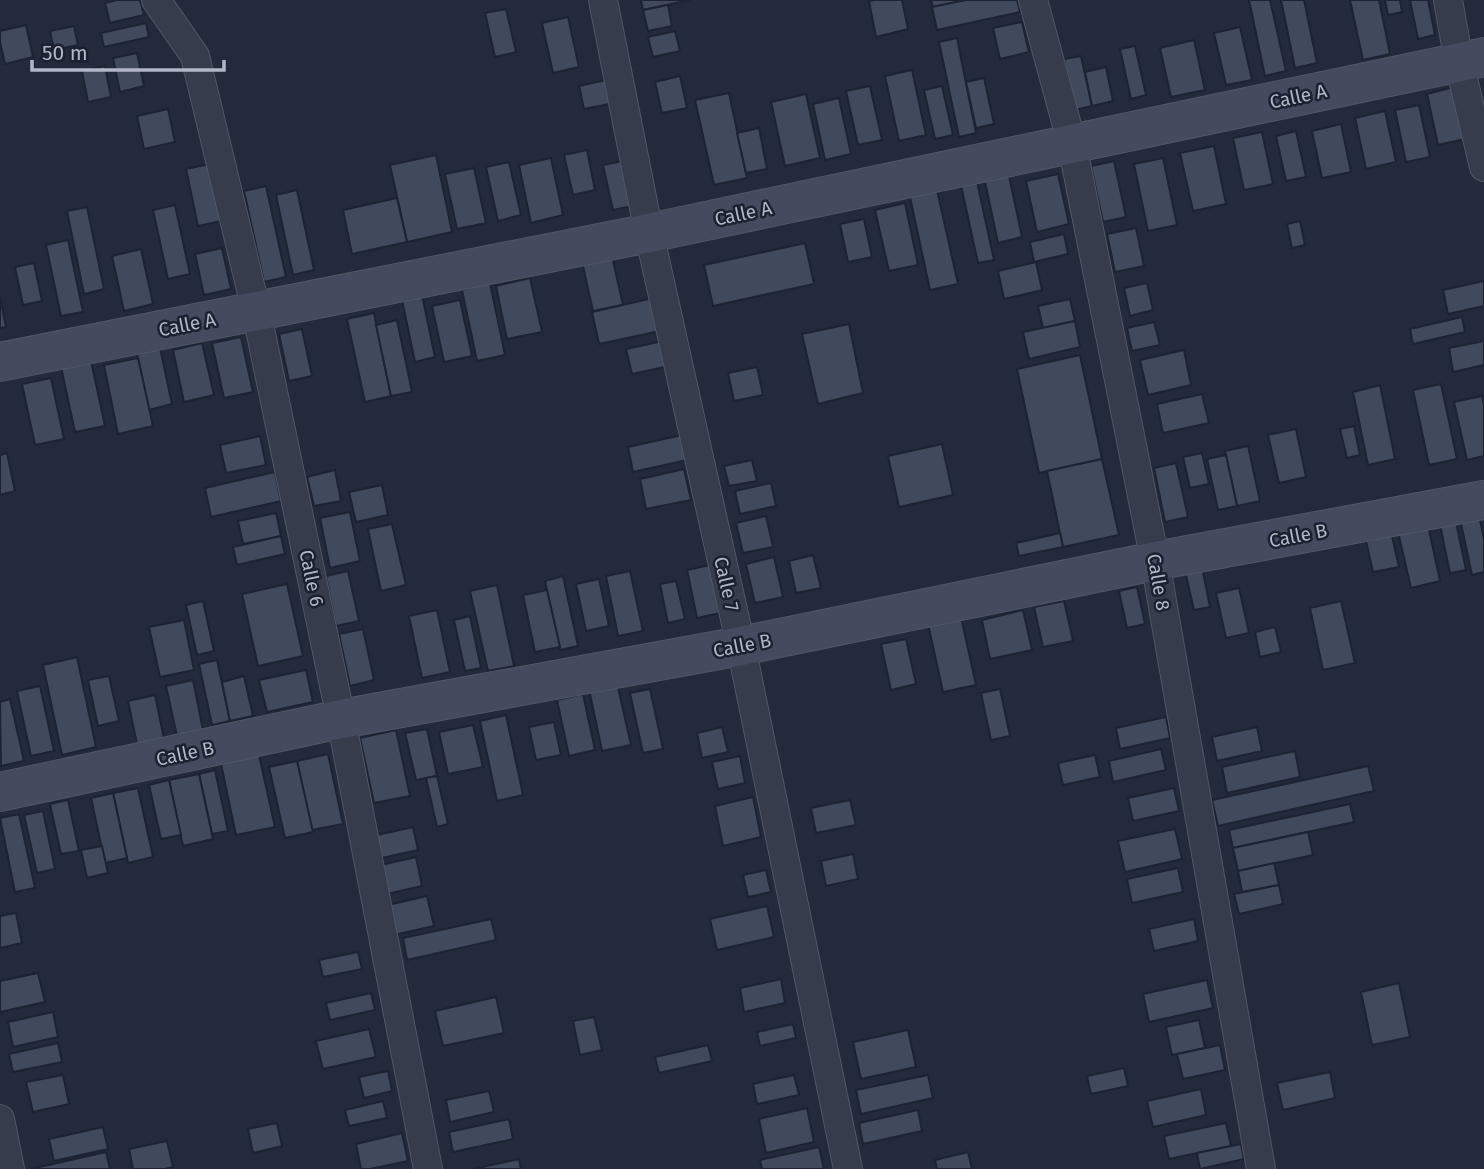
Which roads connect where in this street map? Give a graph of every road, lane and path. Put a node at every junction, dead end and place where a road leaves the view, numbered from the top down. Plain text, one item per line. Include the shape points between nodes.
1 (156, 0) edge
2 (603, 0) edge
3 (1033, 0) edge
4 (1448, 0) edge
5 (1472, 60) edge
6 (1072, 144) junction
7 (1484, 167) edge
8 (649, 233) junction
9 (257, 310) junction
10 (0, 362) edge
11 (1484, 500) edge
12 (1155, 561) junction
13 (741, 646) junction
14 (341, 719) junction
15 (0, 792) edge
16 (0, 1119) edge
17 (10, 1169) edge
18 (428, 1169) edge
19 (848, 1169) edge
20 (1261, 1169) edge

1 - 9 street, Calle 6 via 195,56
2 - 8 street, Calle 7
3 - 6 street, Calle 8
4 - 5 street
5 - 6 street, Calle A
5 - 7 street
6 - 8 street, Calle A
6 - 12 street, Calle 8
8 - 9 street, Calle A
8 - 13 street, Calle 7
9 - 10 street, Calle A
9 - 14 street, Calle 6
11 - 12 street, Calle B
12 - 13 street, Calle B
12 - 20 street, Calle 8
13 - 14 street, Calle B
13 - 19 street, Calle 7
14 - 15 street, Calle B
14 - 18 street, Calle 6
16 - 17 street

